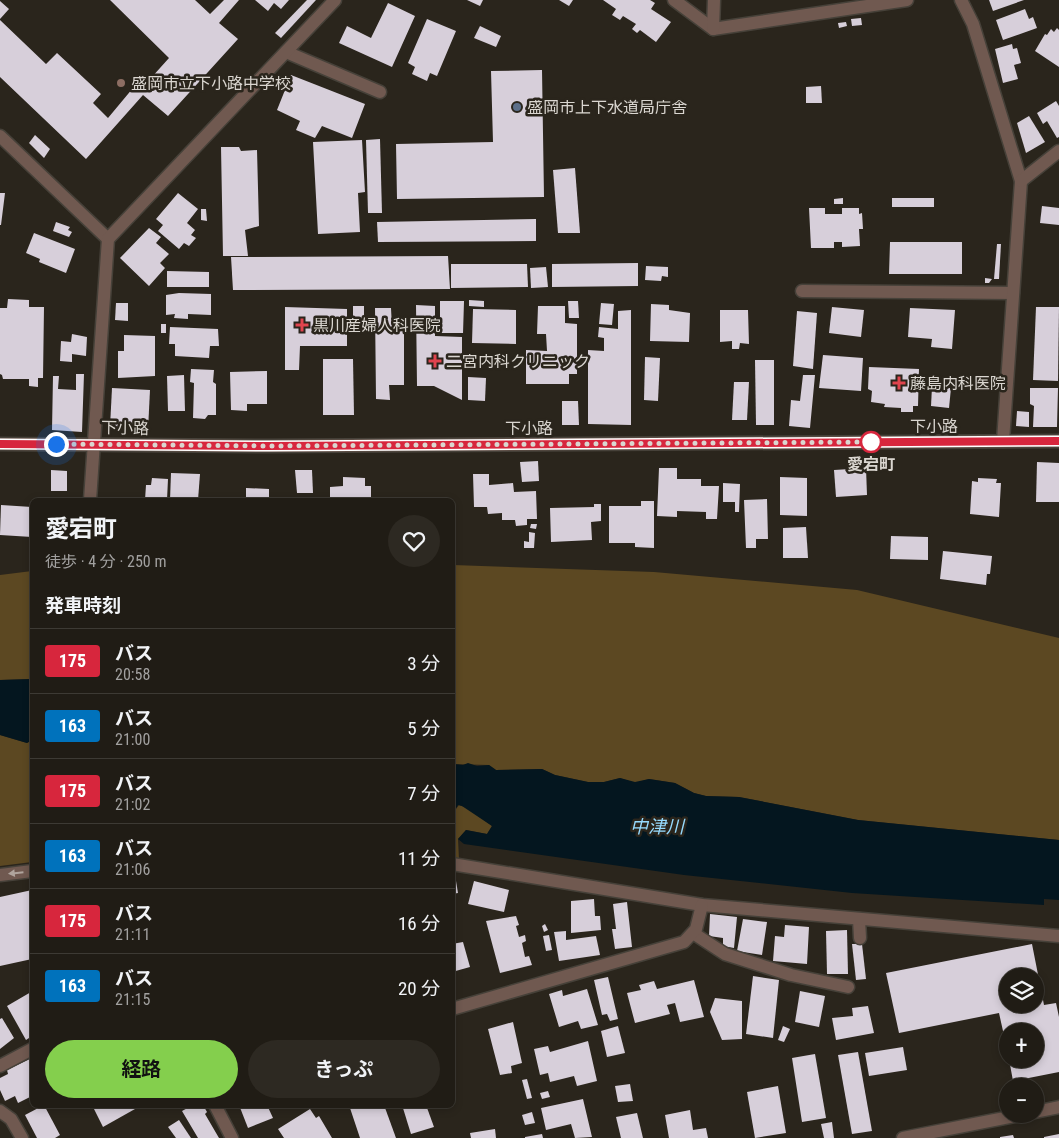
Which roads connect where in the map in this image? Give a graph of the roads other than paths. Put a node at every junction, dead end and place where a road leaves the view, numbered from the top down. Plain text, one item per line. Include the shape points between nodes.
1 (335, 0) edge
2 (674, 0) edge
3 (714, 0) edge
4 (906, 0) edge
5 (961, 0) edge
6 (713, 29) junction
7 (286, 52) junction
8 (380, 92) dead end
9 (0, 136) edge
10 (1059, 151) edge
11 (1021, 180) junction
12 (108, 239) junction
13 (802, 291) dead end
14 (1013, 293) junction
15 (1003, 441) junction
16 (1059, 441) edge
17 (0, 444) edge
18 (94, 444) junction
19 (90, 498) edge
20 (455, 864) edge
21 (30, 871) edge
22 (0, 875) edge
23 (702, 905) junction
24 (859, 918) junction
25 (693, 933) junction
26 (1059, 936) edge
27 (860, 938) dead end
28 (848, 988) dead end
29 (455, 1008) edge
30 (30, 1050) edge
31 (0, 1066) edge
32 (1059, 1107) edge
33 (217, 1108) edge
34 (1044, 1110) edge
35 (0, 1111) edge
36 (999, 1119) edge
37 (22, 1138) edge
38 (232, 1138) edge
39 (903, 1138) edge

1 - 7 street
2 - 6 street
3 - 6 street
4 - 6 street
5 - 11 street via 973,24
7 - 8 street
7 - 12 street
9 - 12 street
10 - 11 street
11 - 14 street
12 - 18 street
13 - 14 street
14 - 15 street
15 - 16 street, 下小路
15 - 18 street, 下小路 via 279,446
17 - 18 street, 下小路
18 - 19 street
20 - 23 street
21 -> 22 street
23 - 24 street
23 - 25 street
24 - 26 street
24 - 27 street
25 - 28 street via 725,954 790,975
25 - 29 street via 684,942
30 - 31 street
32 - 34 street
33 - 38 street
35 - 37 street via 11,1118
36 - 39 street

